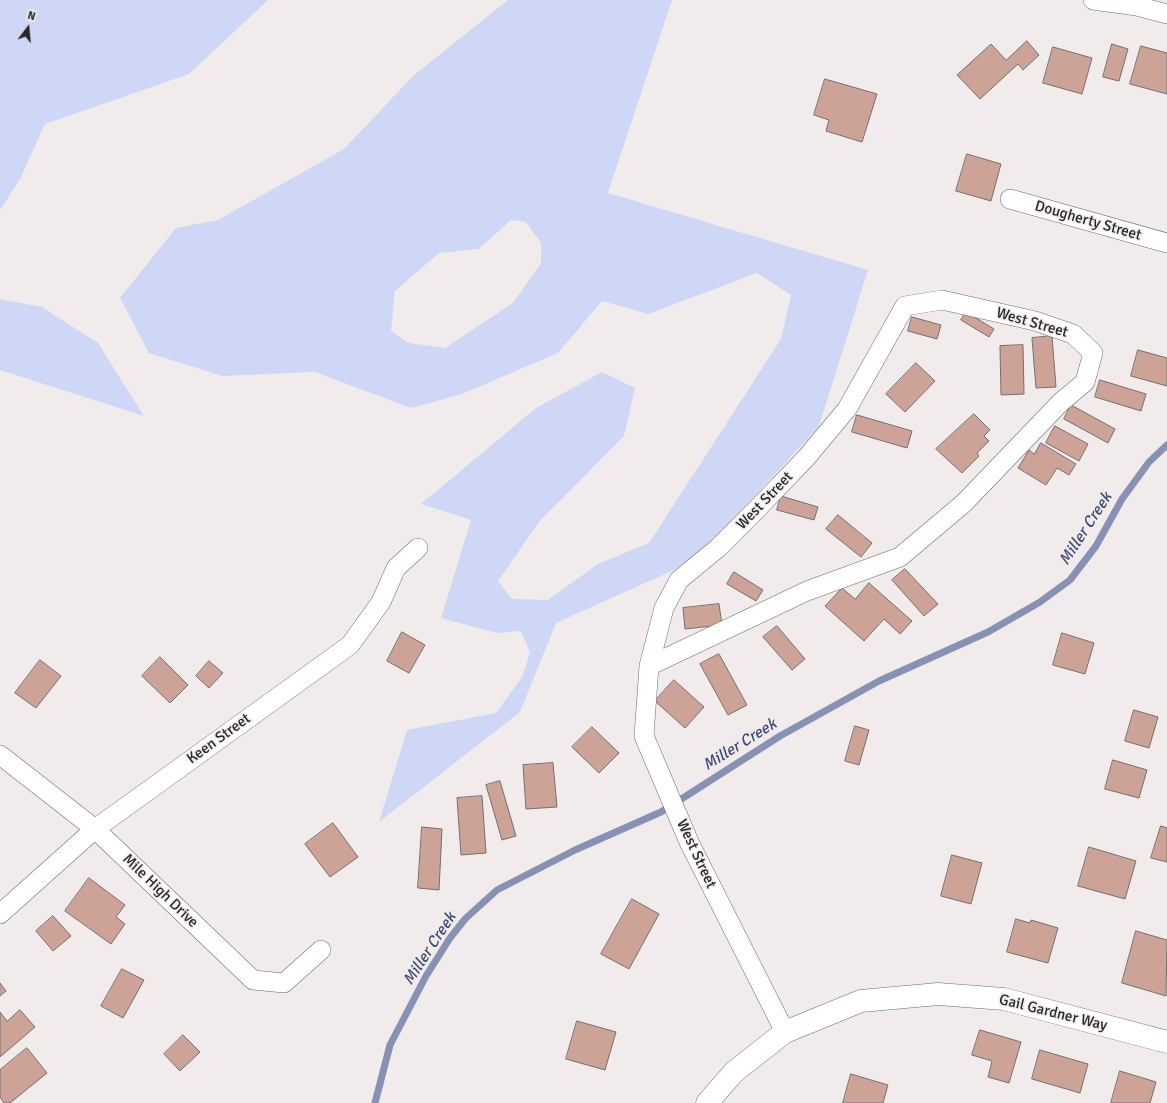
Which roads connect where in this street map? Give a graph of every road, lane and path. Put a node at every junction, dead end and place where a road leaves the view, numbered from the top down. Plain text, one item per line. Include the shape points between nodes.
1 (1093, 0) edge
2 (1138, 3) edge
3 (1167, 14) edge
4 (1010, 199) dead end
5 (1167, 243) edge
6 (418, 548) dead end
7 (649, 666) junction
8 (0, 756) edge
9 (95, 828) junction
10 (0, 914) edge
11 (321, 950) dead end
12 (785, 1032) junction
13 (1167, 1042) edge
14 (708, 1103) edge

1 - 2 street
2 - 3 street
4 - 5 street, Dougherty Street
6 - 9 street, Keen Street via 396,568 381,602 350,645
7 - 7 street, West Street via 807,591 900,557 964,503 1061,402 1085,382 1093,353 1073,334 1035,321 942,300 905,306 847,409 806,458 756,510 718,548 679,580 664,608
7 - 12 street, West Street via 644,736 688,842
8 - 9 street, Mile High Drive
9 - 10 street, Keen Street
9 - 11 street, Mile High Drive via 253,980 284,983
12 - 13 street, Gail Gardner Way via 860,1001 938,994 1004,1000
12 - 14 street, Gail Gardner Way via 734,1072

